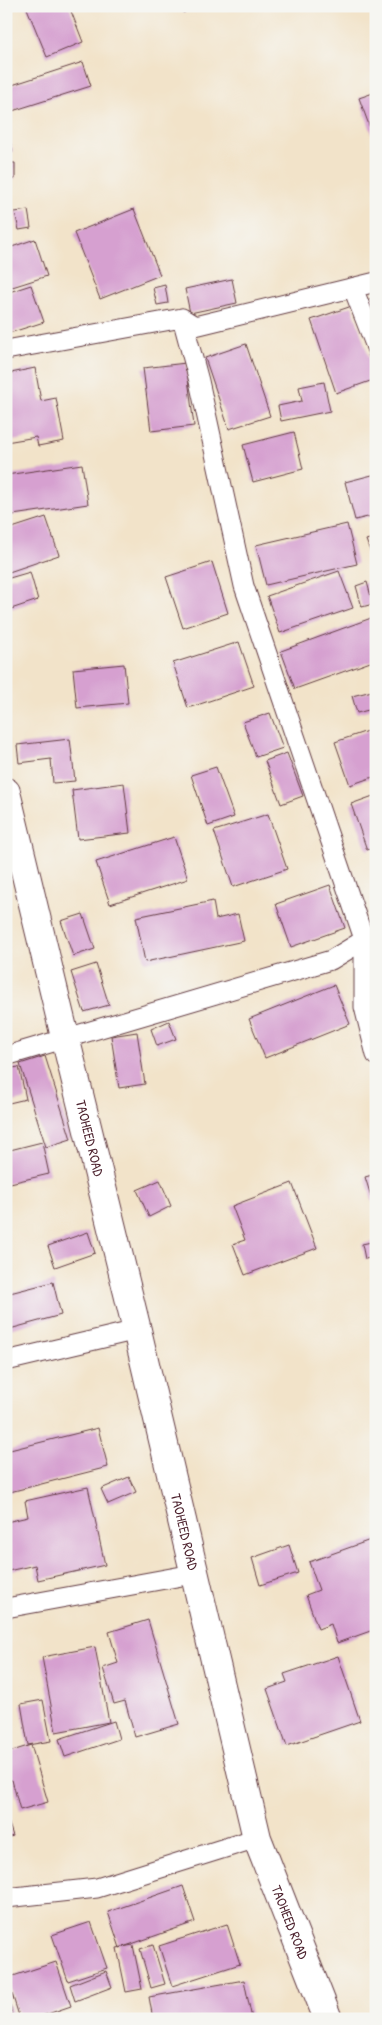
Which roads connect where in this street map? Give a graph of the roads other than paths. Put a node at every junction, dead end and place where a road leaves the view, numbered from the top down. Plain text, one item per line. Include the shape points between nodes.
1 (376, 282) edge
2 (353, 288) junction
3 (182, 318) junction
4 (376, 347) edge
5 (6, 350) edge
6 (6, 792) edge
7 (370, 936) edge
8 (370, 1006) edge
9 (65, 1037) junction
10 (376, 1055) edge
11 (6, 1056) edge
12 (137, 1330) junction
13 (6, 1361) edge
14 (193, 1574) junction
15 (6, 1608) edge
16 (257, 1838) junction
17 (6, 1898) edge
18 (328, 2019) edge

1 - 2 street
2 - 3 street via 195,326
2 - 4 street
3 - 5 street
3 - 7 street via 244,586
6 - 9 main road, TAOHEED ROAD
7 - 8 street
7 - 9 street via 331,960
8 - 10 street
9 - 11 street
9 - 12 main road, TAOHEED ROAD
12 - 13 street
12 - 14 main road, TAOHEED ROAD
14 - 15 street
14 - 16 main road, TAOHEED ROAD
16 - 17 street via 97,1888
16 - 18 main road, TAOHEED ROAD

